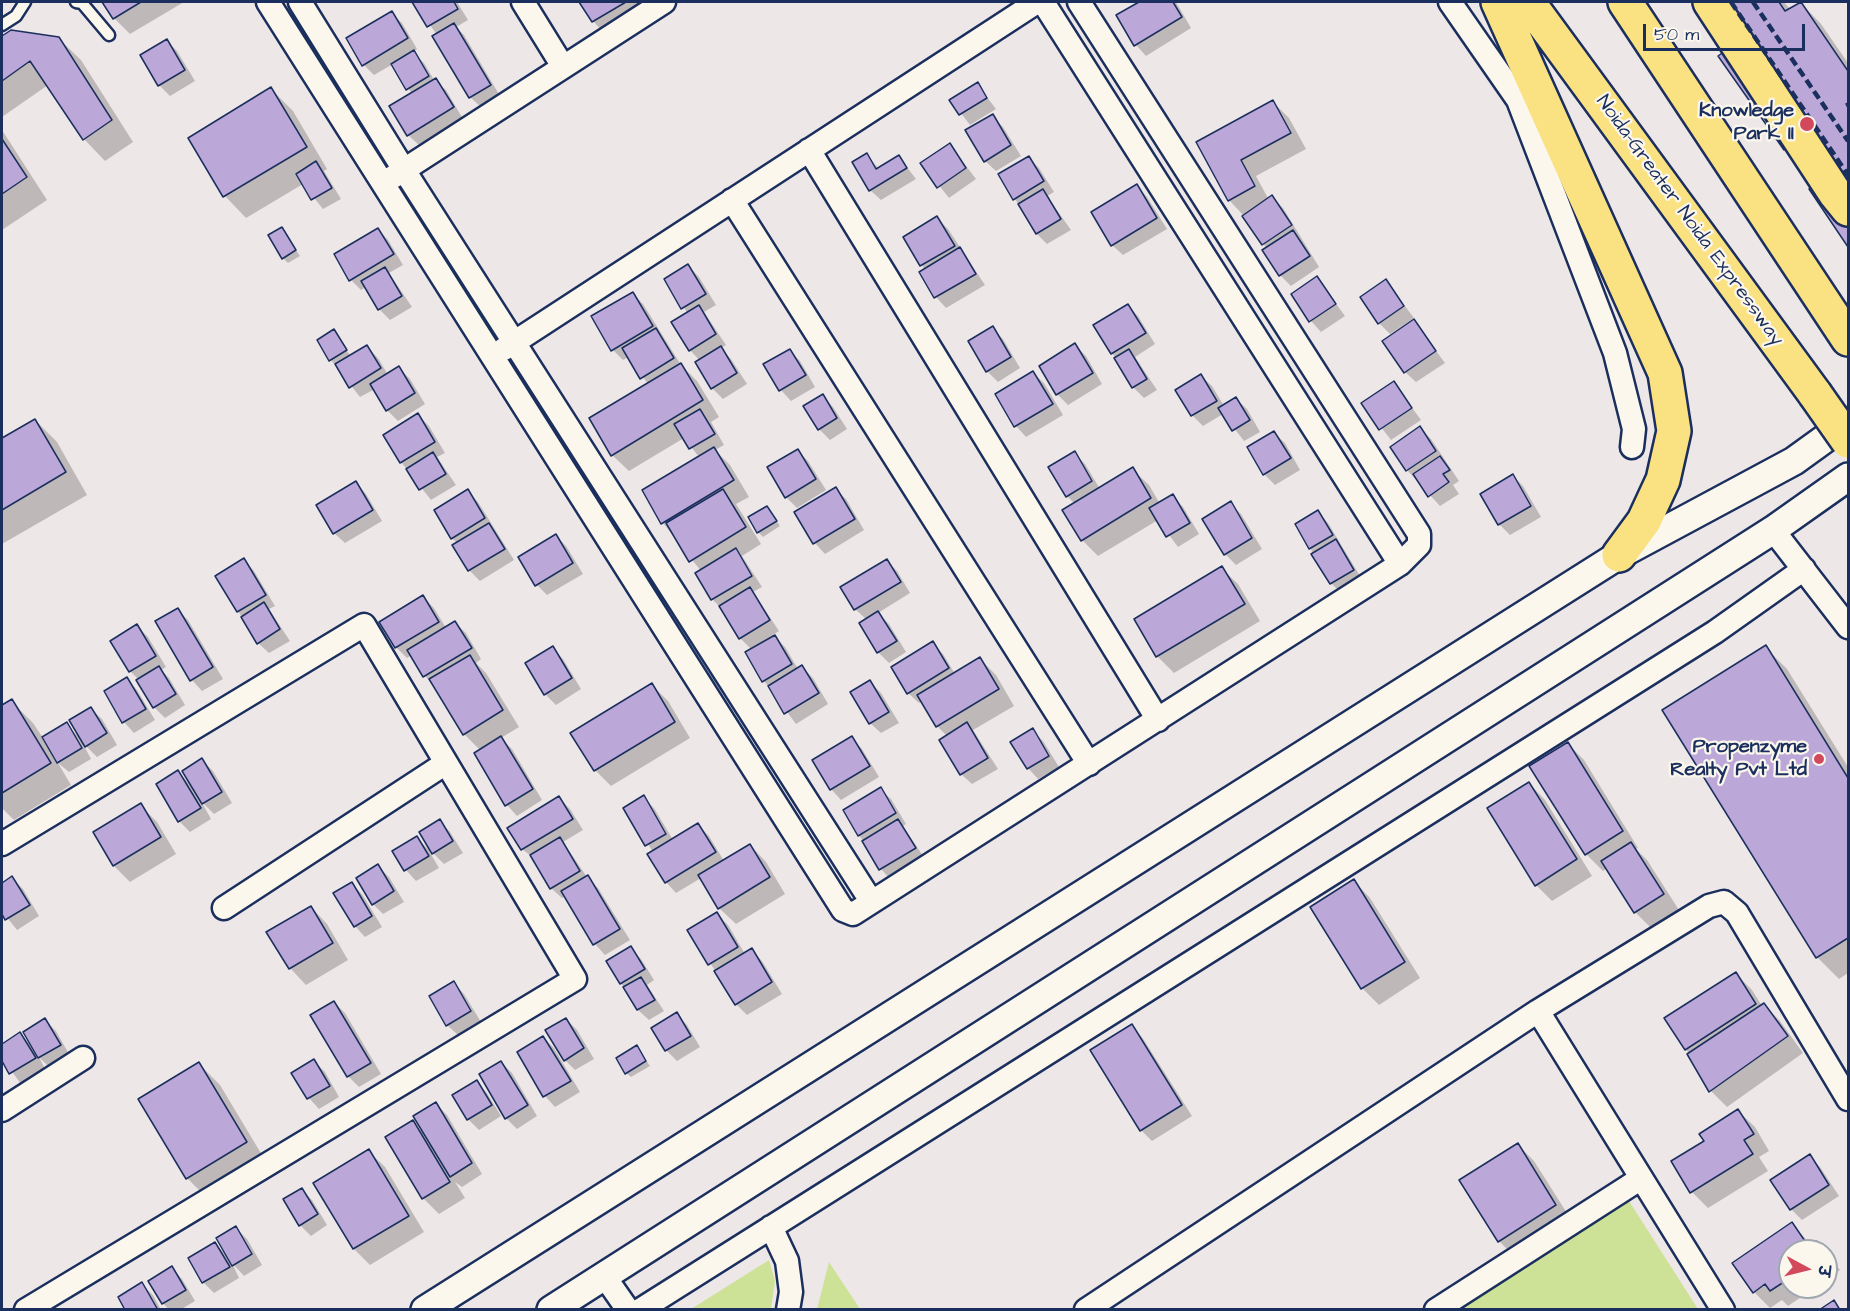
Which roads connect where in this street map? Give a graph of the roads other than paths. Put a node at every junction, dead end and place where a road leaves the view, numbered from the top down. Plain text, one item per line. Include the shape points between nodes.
1 (25, 2) edge
2 (76, 2) edge
3 (268, 2) edge
4 (300, 2) edge
5 (523, 2) edge
6 (664, 2) edge
7 (1037, 2) edge
8 (1043, 2) edge
9 (1079, 2) edge
10 (1450, 2) edge
11 (1498, 2) edge
12 (1528, 2) edge
13 (1625, 2) edge
14 (1710, 2) edge
15 (2, 25) edge
16 (109, 35) dead end
17 (562, 65) junction
18 (809, 150) junction
19 (404, 170) junction
20 (383, 184) junction
21 (732, 200) junction
22 (1848, 208) edge
23 (1848, 339) edge
24 (515, 342) junction
25 (492, 357) junction
26 (1848, 422) edge
27 (1848, 441) edge
28 (1632, 447) dead end
29 (1848, 477) edge
30 (1773, 530) junction
31 (1619, 555) junction
32 (1400, 564) junction
33 (1804, 569) junction
34 (1848, 627) edge
35 (736, 689) junction
36 (713, 705) junction
37 (1158, 720) junction
38 (446, 763) junction
39 (1089, 764) junction
40 (2, 844) edge
41 (871, 902) junction
42 (224, 908) dead end
43 (1538, 1011) junction
44 (83, 1058) dead end
45 (1848, 1099) edge
46 (2, 1110) edge
47 (1640, 1179) junction
48 (771, 1227) junction
49 (605, 1277) junction
50 (26, 1310) edge
51 (425, 1310) edge
52 (551, 1310) edge
53 (628, 1310) edge
54 (640, 1310) edge
55 (789, 1310) edge
56 (1086, 1310) edge
57 (1436, 1310) edge
58 (1723, 1310) edge

1 - 15 lane via 16,16
2 - 16 lane via 82,3
3 - 20 street
4 - 19 street
5 - 17 street
6 - 17 street
7 - 18 street
8 - 32 street
9 - 32 street via 1419,534 1417,550
10 - 28 street via 1518,100 1615,353 1634,429
11 - 31 highway via 1665,373 1674,431 1663,480 1644,521
12 - 27 highway, Noida-Greater Noida Expressway, bridge
13 - 23 highway
14 - 22 highway
17 - 19 street
18 - 21 street
18 - 37 street
19 - 20 street
19 - 24 street
20 - 25 street
21 - 24 street
21 - 39 street
24 - 25 street
24 - 35 street
25 - 36 street
26 - 31 street via 1794,461
29 - 30 street
30 - 33 street
30 - 49 street
31 - 51 street
32 - 37 street
33 - 34 street
33 - 48 street via 1715,632
35 - 36 street
35 - 41 street
36 - 41 street via 843,910 853,914
37 - 39 street
38 - 40 street via 364,625
38 - 42 street
38 - 50 street via 575,979
39 - 41 street
43 - 45 street via 1709,906 1724,902 1737,913
43 - 47 street
43 - 56 street
44 - 46 street
47 - 57 street
47 - 58 street
48 - 54 street
48 - 55 street via 787,1261
49 - 52 street
49 - 53 street

